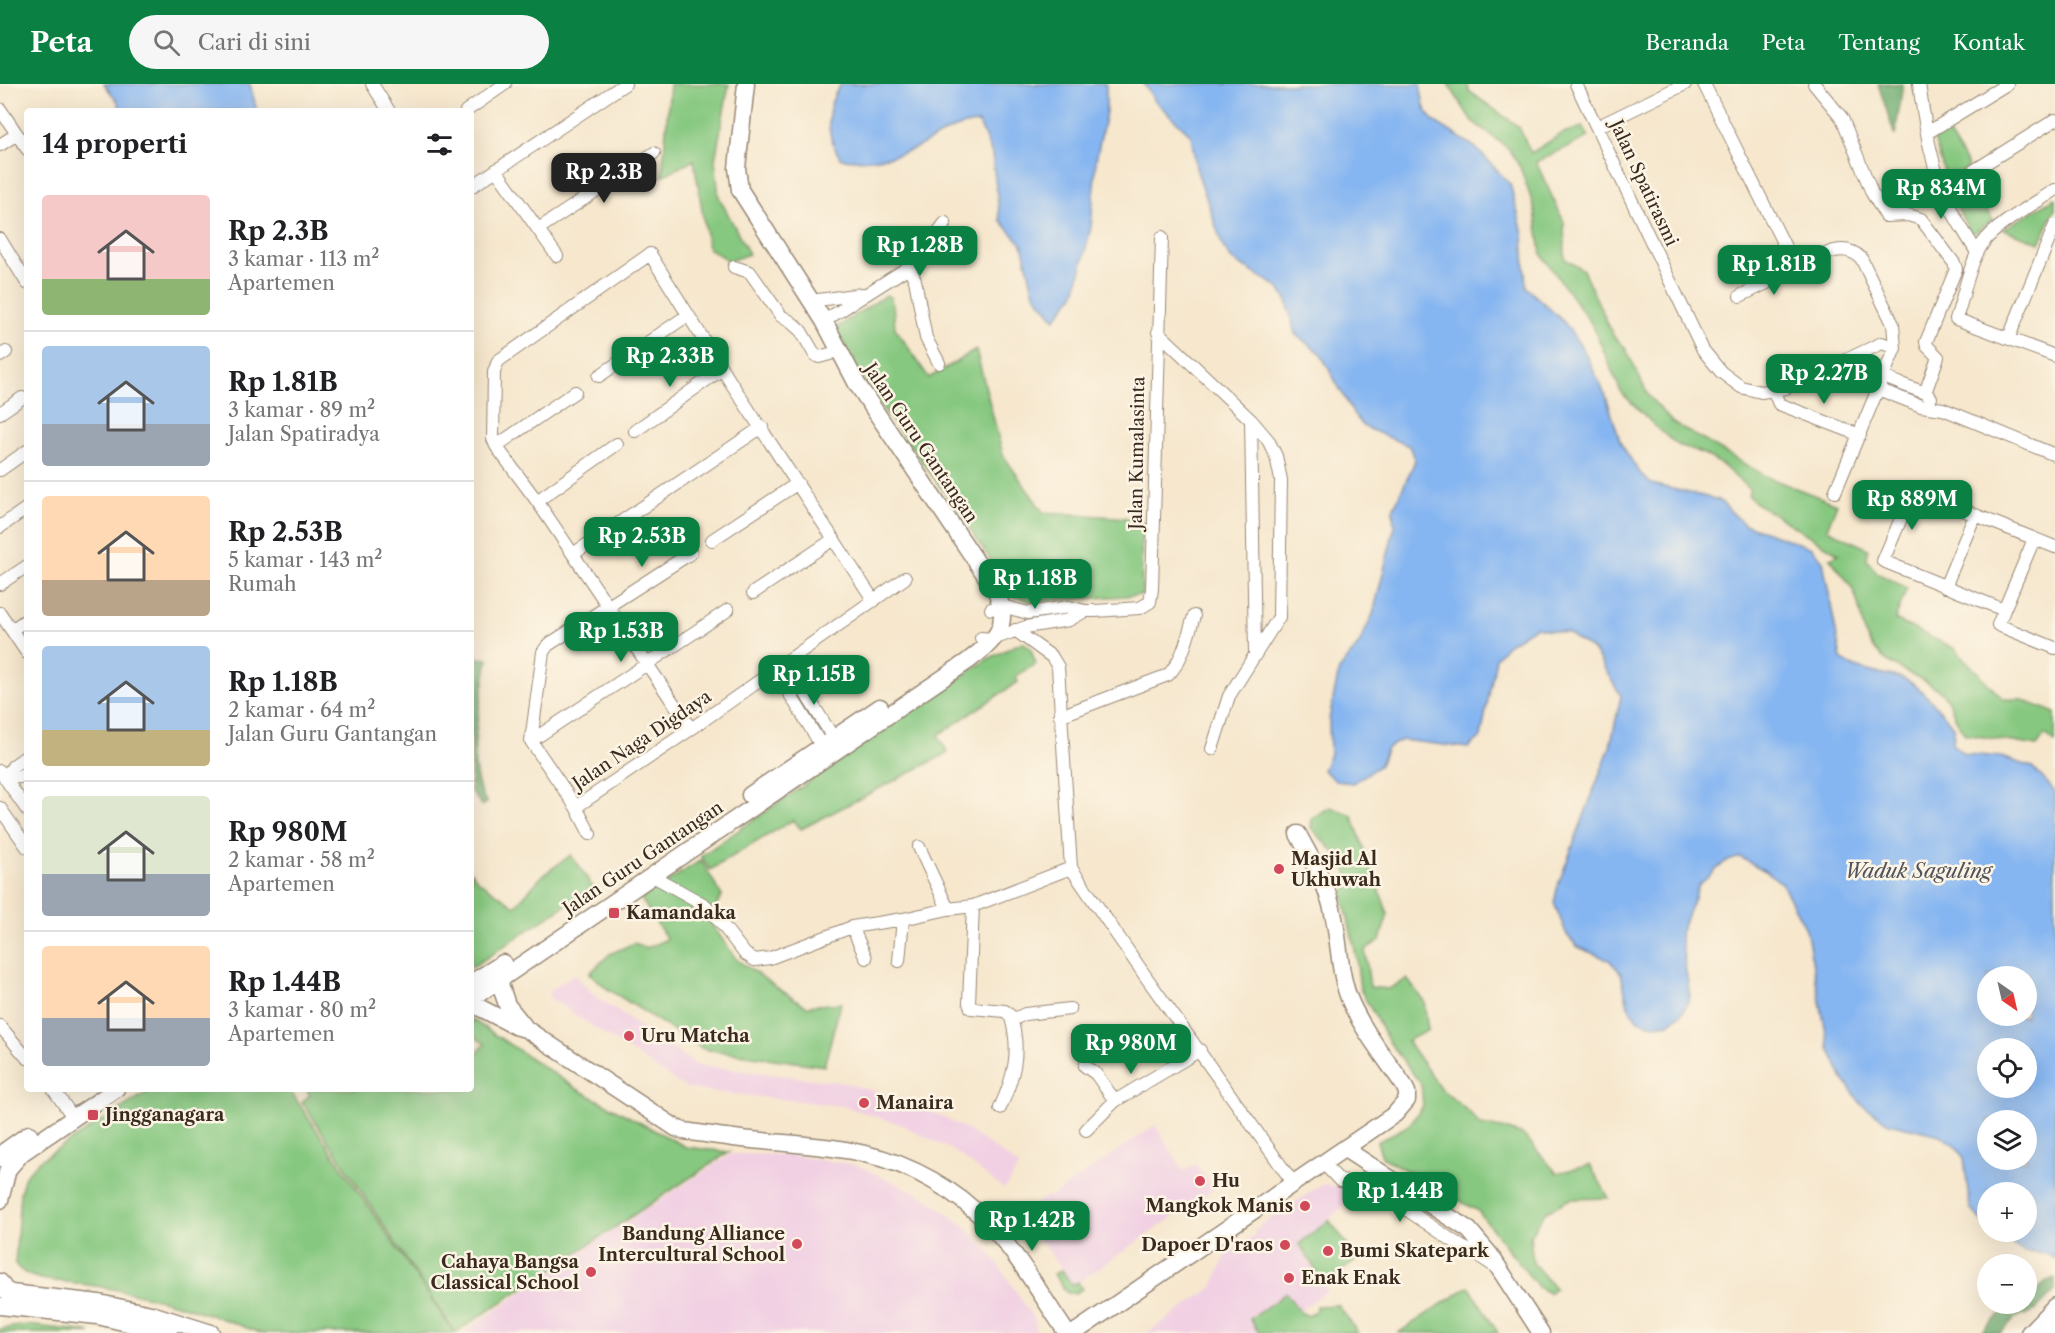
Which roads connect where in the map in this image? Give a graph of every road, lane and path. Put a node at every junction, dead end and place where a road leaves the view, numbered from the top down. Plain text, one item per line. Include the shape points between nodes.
1 (505, 84) edge
2 (625, 84) edge
3 (739, 84) edge
4 (746, 84) edge
5 (1576, 84) edge
6 (1685, 84) edge
7 (1704, 84) edge
8 (1814, 84) edge
9 (1919, 84) edge
10 (2007, 84) edge
11 (374, 85) edge
12 (387, 108) edge
13 (470, 108) edge
14 (0, 109) edge
15 (2055, 120) edge
16 (1597, 127) junction
17 (1927, 133) junction
18 (17, 134) junction
19 (24, 144) edge
20 (0, 146) edge
21 (654, 153) dead end
22 (496, 170) junction
23 (474, 186) edge
24 (1943, 190) junction
25 (2055, 190) edge
26 (945, 223) dead end
27 (2055, 225) edge
28 (538, 229) junction
29 (1162, 237) dead end
30 (0, 239) edge
31 (1977, 253) junction
32 (557, 256) dead end
33 (734, 267) dead end
34 (909, 267) junction
35 (1796, 269) junction
36 (24, 278) edge
37 (864, 294) junction
38 (1740, 296) dead end
39 (811, 301) junction
40 (688, 315) junction
41 (824, 321) junction
42 (1158, 332) junction
43 (2009, 337) junction
44 (1895, 348) junction
45 (830, 354) junction
46 (2055, 356) edge
47 (939, 363) dead end
48 (722, 369) junction
49 (599, 376) dead end
50 (1883, 377) junction
51 (1878, 389) junction
52 (1773, 390) junction
53 (575, 392) dead end
54 (1925, 393) junction
55 (22, 398) dead end
56 (1943, 409) junction
57 (0, 413) edge
58 (1251, 420) junction
59 (762, 427) junction
60 (635, 431) dead end
61 (1860, 435) junction
62 (617, 444) dead end
63 (496, 446) junction
64 (24, 454) edge
65 (2055, 455) edge
66 (0, 470) edge
67 (798, 483) junction
68 (1835, 492) dead end
69 (537, 501) junction
70 (24, 510) edge
71 (1975, 515) junction
72 (0, 527) edge
73 (834, 539) junction
74 (2034, 539) junction
75 (712, 540) dead end
76 (2055, 547) edge
77 (573, 554) junction
78 (691, 554) dead end
79 (24, 568) edge
80 (905, 578) dead end
81 (0, 584) edge
82 (1946, 586) junction
83 (753, 593) dead end
84 (874, 601) junction
85 (609, 607) junction
86 (997, 607) junction
87 (728, 610) dead end
88 (2004, 610) junction
89 (1085, 611) junction
90 (0, 613) edge
91 (1194, 616) dead end
92 (24, 621) edge
93 (12, 630) junction
94 (1015, 630) junction
95 (987, 639) junction
96 (24, 648) edge
97 (2055, 648) edge
98 (1255, 653) junction
99 (786, 662) junction
100 (647, 664) junction
101 (775, 670) junction
102 (1060, 716) junction
103 (691, 729) junction
104 (531, 741) junction
105 (831, 747) junction
106 (1212, 749) dead end
107 (24, 758) edge
108 (3, 775) edge
109 (24, 775) edge
110 (24, 806) edge
111 (576, 807) junction
112 (0, 808) edge
113 (590, 834) dead end
114 (1298, 834) dead end
115 (24, 844) edge
116 (919, 847) dead end
117 (1071, 867) junction
118 (651, 875) junction
119 (972, 906) junction
120 (948, 909) junction
121 (903, 919) junction
122 (852, 927) junction
123 (866, 958) dead end
124 (899, 961) dead end
125 (497, 974) junction
126 (474, 982) edge
127 (474, 994) edge
128 (474, 1005) edge
129 (1070, 1009) dead end
130 (1011, 1018) junction
131 (0, 1026) edge
132 (526, 1029) junction
133 (1200, 1050) junction
134 (24, 1054) edge
135 (1085, 1066) dead end
136 (55, 1092) edge
137 (92, 1092) edge
138 (110, 1092) edge
139 (1115, 1101) junction
140 (1000, 1108) dead end
141 (70, 1112) junction
142 (1086, 1130) dead end
143 (1345, 1149) junction
144 (0, 1158) edge
145 (1324, 1164) junction
146 (1294, 1184) junction
147 (0, 1200) edge
148 (1496, 1267) junction
149 (4, 1291) edge
150 (0, 1306) edge
151 (2055, 1306) edge
152 (2055, 1327) edge
153 (2041, 1331) edge
154 (169, 1333) edge
155 (211, 1333) edge
156 (1066, 1333) edge
157 (1074, 1333) edge
158 (1541, 1333) edge

1 - 13 street
2 - 22 street
3 - 45 street, Jalan Guru Gantangan via 729,188 738,208 811,316
4 - 39 street, Jalan Guru Gantangan via 737,168 740,190
5 - 16 street, Jalan Spatirasmi
6 - 16 street
7 - 35 street
8 - 54 street via 1842,118 1872,193 1886,216 1921,219 1954,263 1956,269 1926,342 1938,357
9 - 17 street
10 - 17 street
11 - 12 street
14 - 18 street
15 - 24 street
16 - 52 street, Jalan Spatirasmi via 1703,350 1721,372 1741,387 1761,392
17 - 24 street
18 - 19 street
18 - 20 street
21 - 28 street
22 - 23 street
22 - 28 street
24 - 31 street
25 - 31 street via 1995,231
26 - 34 street
27 - 43 street
28 - 32 street
29 - 42 street, Jalan Kumalasinta
30 - 36 street
31 - 43 street via 1956,319
33 - 45 street via 750,272 780,316 801,331 815,355
34 - 37 street
34 - 47 street via 926,338
35 - 38 street
35 - 44 street via 1839,249 1853,250 1861,258 1893,324
37 - 39 street
37 - 41 street
39 - 41 street, Jalan Guru Gantangan
40 - 48 street
40 - 49 street
40 - 63 street via 650,254 498,361 494,372
41 - 86 street, Jalan Guru Gantangan via 857,384 996,591
42 - 58 street
42 - 89 street, Jalan Kumalasinta via 1150,602 1140,608
43 - 46 street
44 - 50 street
44 - 52 street, Jalan Spatirasmi via 1882,343 1786,388
45 - 86 street, Jalan Guru Gantangan
48 - 59 street
48 - 60 street
50 - 51 street
50 - 54 street
51 - 56 street via 1921,406
51 - 61 street
52 - 61 street via 1779,404
53 - 63 street
54 - 56 street
55 - 57 street
56 - 65 street
58 - 98 street
58 - 98 street via 1268,440 1281,480 1279,617
59 - 67 street
59 - 77 street
61 - 68 street
62 - 69 street
63 - 69 street
64 - 66 street
67 - 73 street
67 - 75 street
69 - 77 street
70 - 72 street
71 - 74 street
71 - 82 street
71 - 82 street via 1913,490 1883,561
73 - 83 street
73 - 84 street
74 - 76 street
74 - 88 street
77 - 85 street
78 - 85 street
79 - 81 street
80 - 84 street, Jalan Naga Digdaya
82 - 88 street
84 - 99 street, Jalan Naga Digdaya
85 - 100 street
85 - 104 street via 543,652
86 - 89 street via 1028,613 1070,607
86 - 95 street
87 - 100 street
88 - 97 street via 1998,625
89 - 94 street via 1069,620
90 - 93 street
91 - 102 street via 1181,654 1168,675
92 - 93 street
93 - 96 street
94 - 95 street
94 - 102 street via 1055,659
95 - 105 street, Jalan Guru Gantangan
98 - 106 street via 1229,696
99 - 101 street, Jalan Naga Digdaya
99 - 105 street
100 - 103 street
100 - 104 street
101 - 103 street, Jalan Naga Digdaya
101 - 105 street
102 - 117 street
103 - 111 street, Jalan Naga Digdaya
104 - 111 street
105 - 118 street, Jalan Guru Gantangan
105 - 125 street, Jalan Guru Gantangan
107 - 108 street
108 - 109 street
108 - 110 street
111 - 113 street
112 - 115 street
114 - 143 street via 1329,895 1351,1002 1407,1092 1407,1100 1395,1114
116 - 120 street
117 - 119 street
117 - 133 street
118 - 122 street via 705,905 745,954 755,960
118 - 125 street, Jalan Guru Gantangan
119 - 120 street
119 - 130 street via 970,1007 1005,1011
120 - 121 street
121 - 122 street
121 - 124 street
122 - 123 street
125 - 126 street, Jalan Guru Gantangan
125 - 127 street, Jalan Guru Gantangan via 483,990
125 - 132 street via 507,1005
128 - 132 street
129 - 130 street
130 - 140 street via 1017,1058
131 - 134 street
132 - 156 street via 684,1131 866,1154 920,1173 952,1192 990,1226
133 - 139 street
133 - 146 street
135 - 139 street via 1096,1074
136 - 141 street
137 - 141 street
138 - 141 street
139 - 142 street
141 - 144 street via 5,1151
141 - 147 street via 12,1163
143 - 145 street
143 - 148 street via 1469,1230
145 - 146 street
145 - 148 street via 1340,1181 1373,1187
146 - 157 street
148 - 158 street
149 - 155 street via 99,1303
150 - 154 street via 98,1317
151 - 153 street
152 - 153 street

